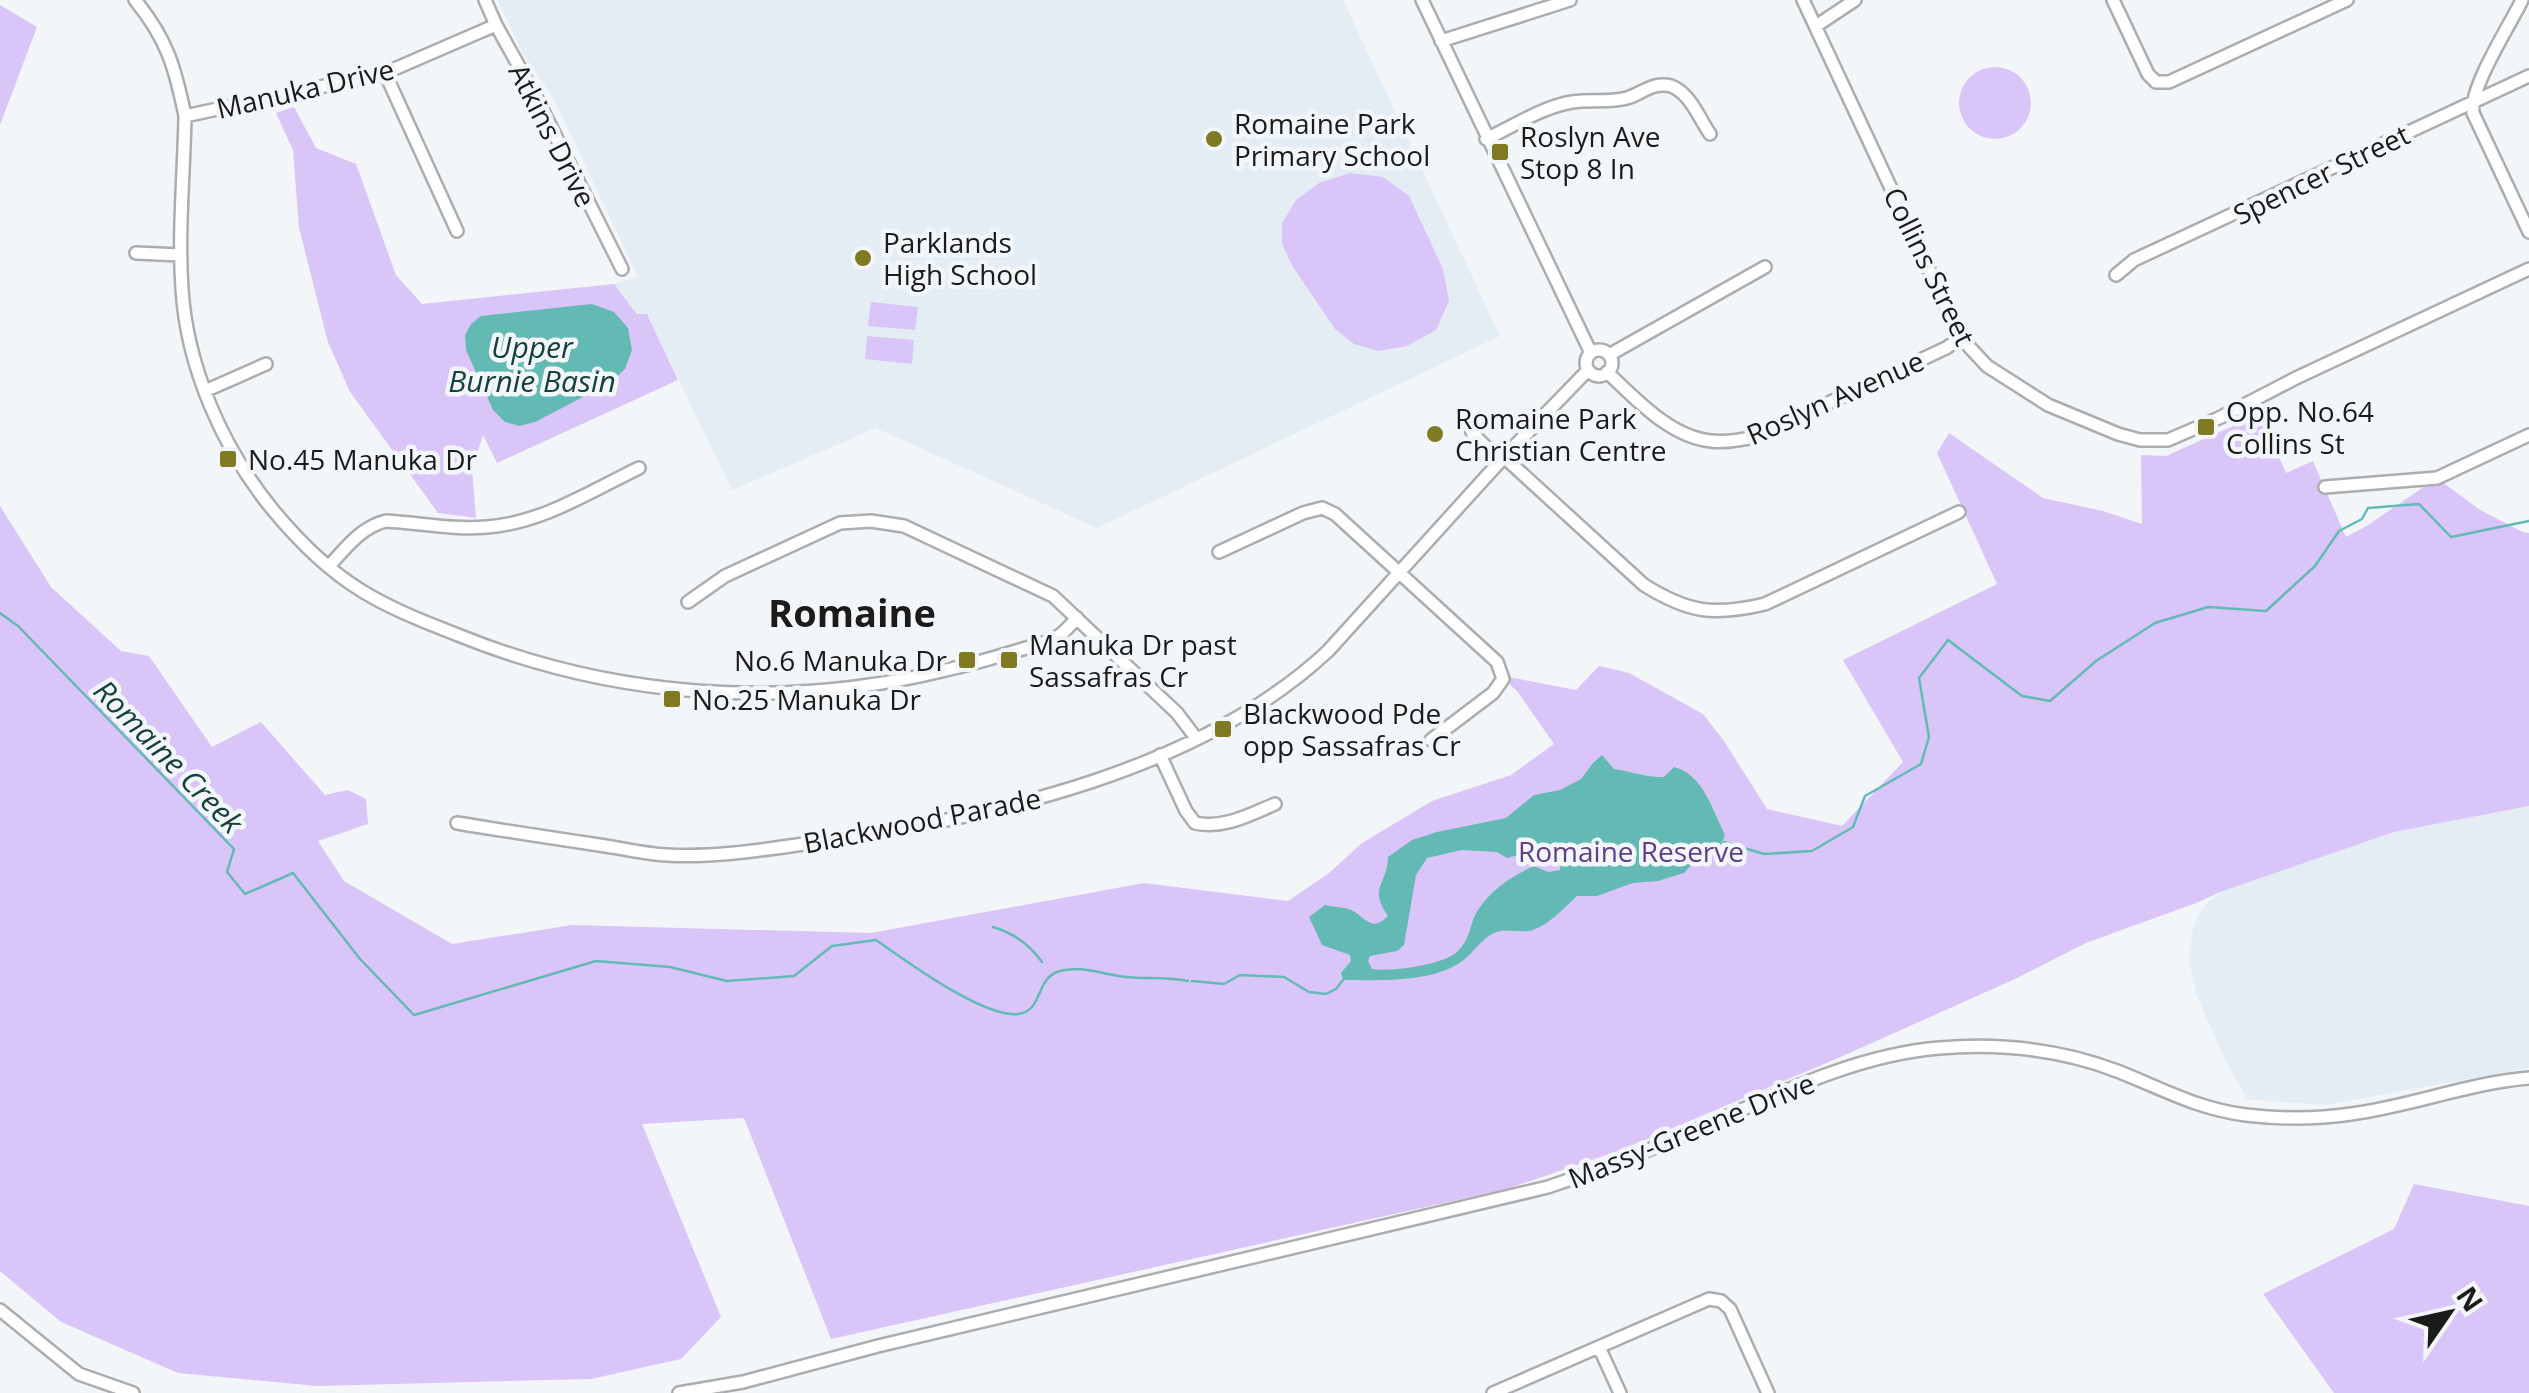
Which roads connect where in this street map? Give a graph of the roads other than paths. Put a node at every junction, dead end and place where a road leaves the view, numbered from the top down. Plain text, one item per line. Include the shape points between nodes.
1 (135, 0) edge
2 (485, 0) edge
3 (1422, 0) edge
4 (1570, 0) edge
5 (1803, 0) edge
6 (1855, 0) edge
7 (2114, 0) edge
8 (2347, 0) edge
9 (2522, 0) edge
10 (496, 25) junction
11 (1816, 26) junction
12 (1442, 41) junction
13 (384, 73) junction
14 (2529, 76) edge
15 (2472, 103) junction
16 (185, 116) junction
17 (1710, 134) dead end
18 (1486, 139) junction
19 (457, 231) dead end
20 (2529, 232) edge
21 (136, 252) dead end
22 (180, 255) junction
23 (1765, 266) dead end
24 (622, 269) dead end
25 (2529, 270) edge
26 (2116, 275) dead end
27 (1961, 338) junction
28 (1591, 353) junction
29 (1609, 355) junction
30 (266, 364) dead end
31 (1588, 370) junction
32 (1607, 372) junction
33 (204, 390) junction
34 (1472, 422) dead end
35 (2529, 435) edge
36 (1502, 459) junction
37 (638, 468) dead end
38 (2325, 487) dead end
39 (1959, 512) dead end
40 (1220, 552) dead end
41 (329, 566) junction
42 (1400, 572) junction
43 (688, 602) dead end
44 (1077, 618) junction
45 (1196, 738) junction
46 (1432, 740) dead end
47 (1160, 755) junction
48 (1275, 804) dead end
49 (457, 824) dead end
50 (2529, 1078) edge
51 (0, 1310) edge
52 (1599, 1347) junction
53 (133, 1393) edge
54 (679, 1393) edge
55 (1493, 1393) edge
56 (1620, 1393) edge
57 (1768, 1393) edge

1 - 16 street via 175,68
2 - 10 street, Atkins Drive
3 - 12 street
4 - 12 street
5 - 11 street, Collins Street
6 - 11 street
7 - 8 street via 2156,82 2169,82
9 - 15 street
10 - 13 street, Manuka Drive
10 - 24 street, Atkins Drive
11 - 27 street, Collins Street
12 - 18 street
13 - 16 street, Manuka Drive
13 - 19 street
14 - 15 street, Spencer Street
15 - 20 street
15 - 26 street, Spencer Street via 2134,260
16 - 22 street, Manuka Drive
17 - 18 street via 1684,96 1662,85 1631,97 1553,106
18 - 28 street
21 - 22 street
22 - 33 street, Manuka Drive via 188,335
23 - 29 street
25 - 27 street, Collins Street via 2168,440 2118,434 2048,405 1986,366
27 - 32 street, Roslyn Avenue via 1758,436 1732,442 1682,433
28 - 29 street
28 - 31 street
29 - 32 street
30 - 33 street
31 - 32 street
31 - 36 street, Blackwood Parade
33 - 41 street, Manuka Drive via 248,476
34 - 36 street via 1473,434
35 - 38 street via 2436,478
36 - 39 street via 1644,584 1694,609 1734,612 1766,604
36 - 42 street, Blackwood Parade
37 - 41 street via 514,524 376,524
40 - 42 street via 1322,508
41 - 44 street, Manuka Drive via 373,597 500,652 631,684 697,692 783,694 905,680 1055,638
42 - 45 street, Blackwood Parade via 1302,676
42 - 46 street via 1497,662 1504,679
43 - 44 street via 804,539 840,524 871,521 904,526 1018,578
44 - 45 street
45 - 47 street, Blackwood Parade
47 - 48 street via 1195,824 1232,822
47 - 49 street, Blackwood Parade via 1050,795 952,820 739,853 664,855
50 - 54 street, Massy-Greene Drive via 2307,1118 2191,1103 2073,1056 2024,1048 1894,1055 1839,1070 1548,1188
51 - 53 street via 78,1374
52 - 55 street
52 - 56 street
52 - 57 street via 1710,1299 1722,1301

